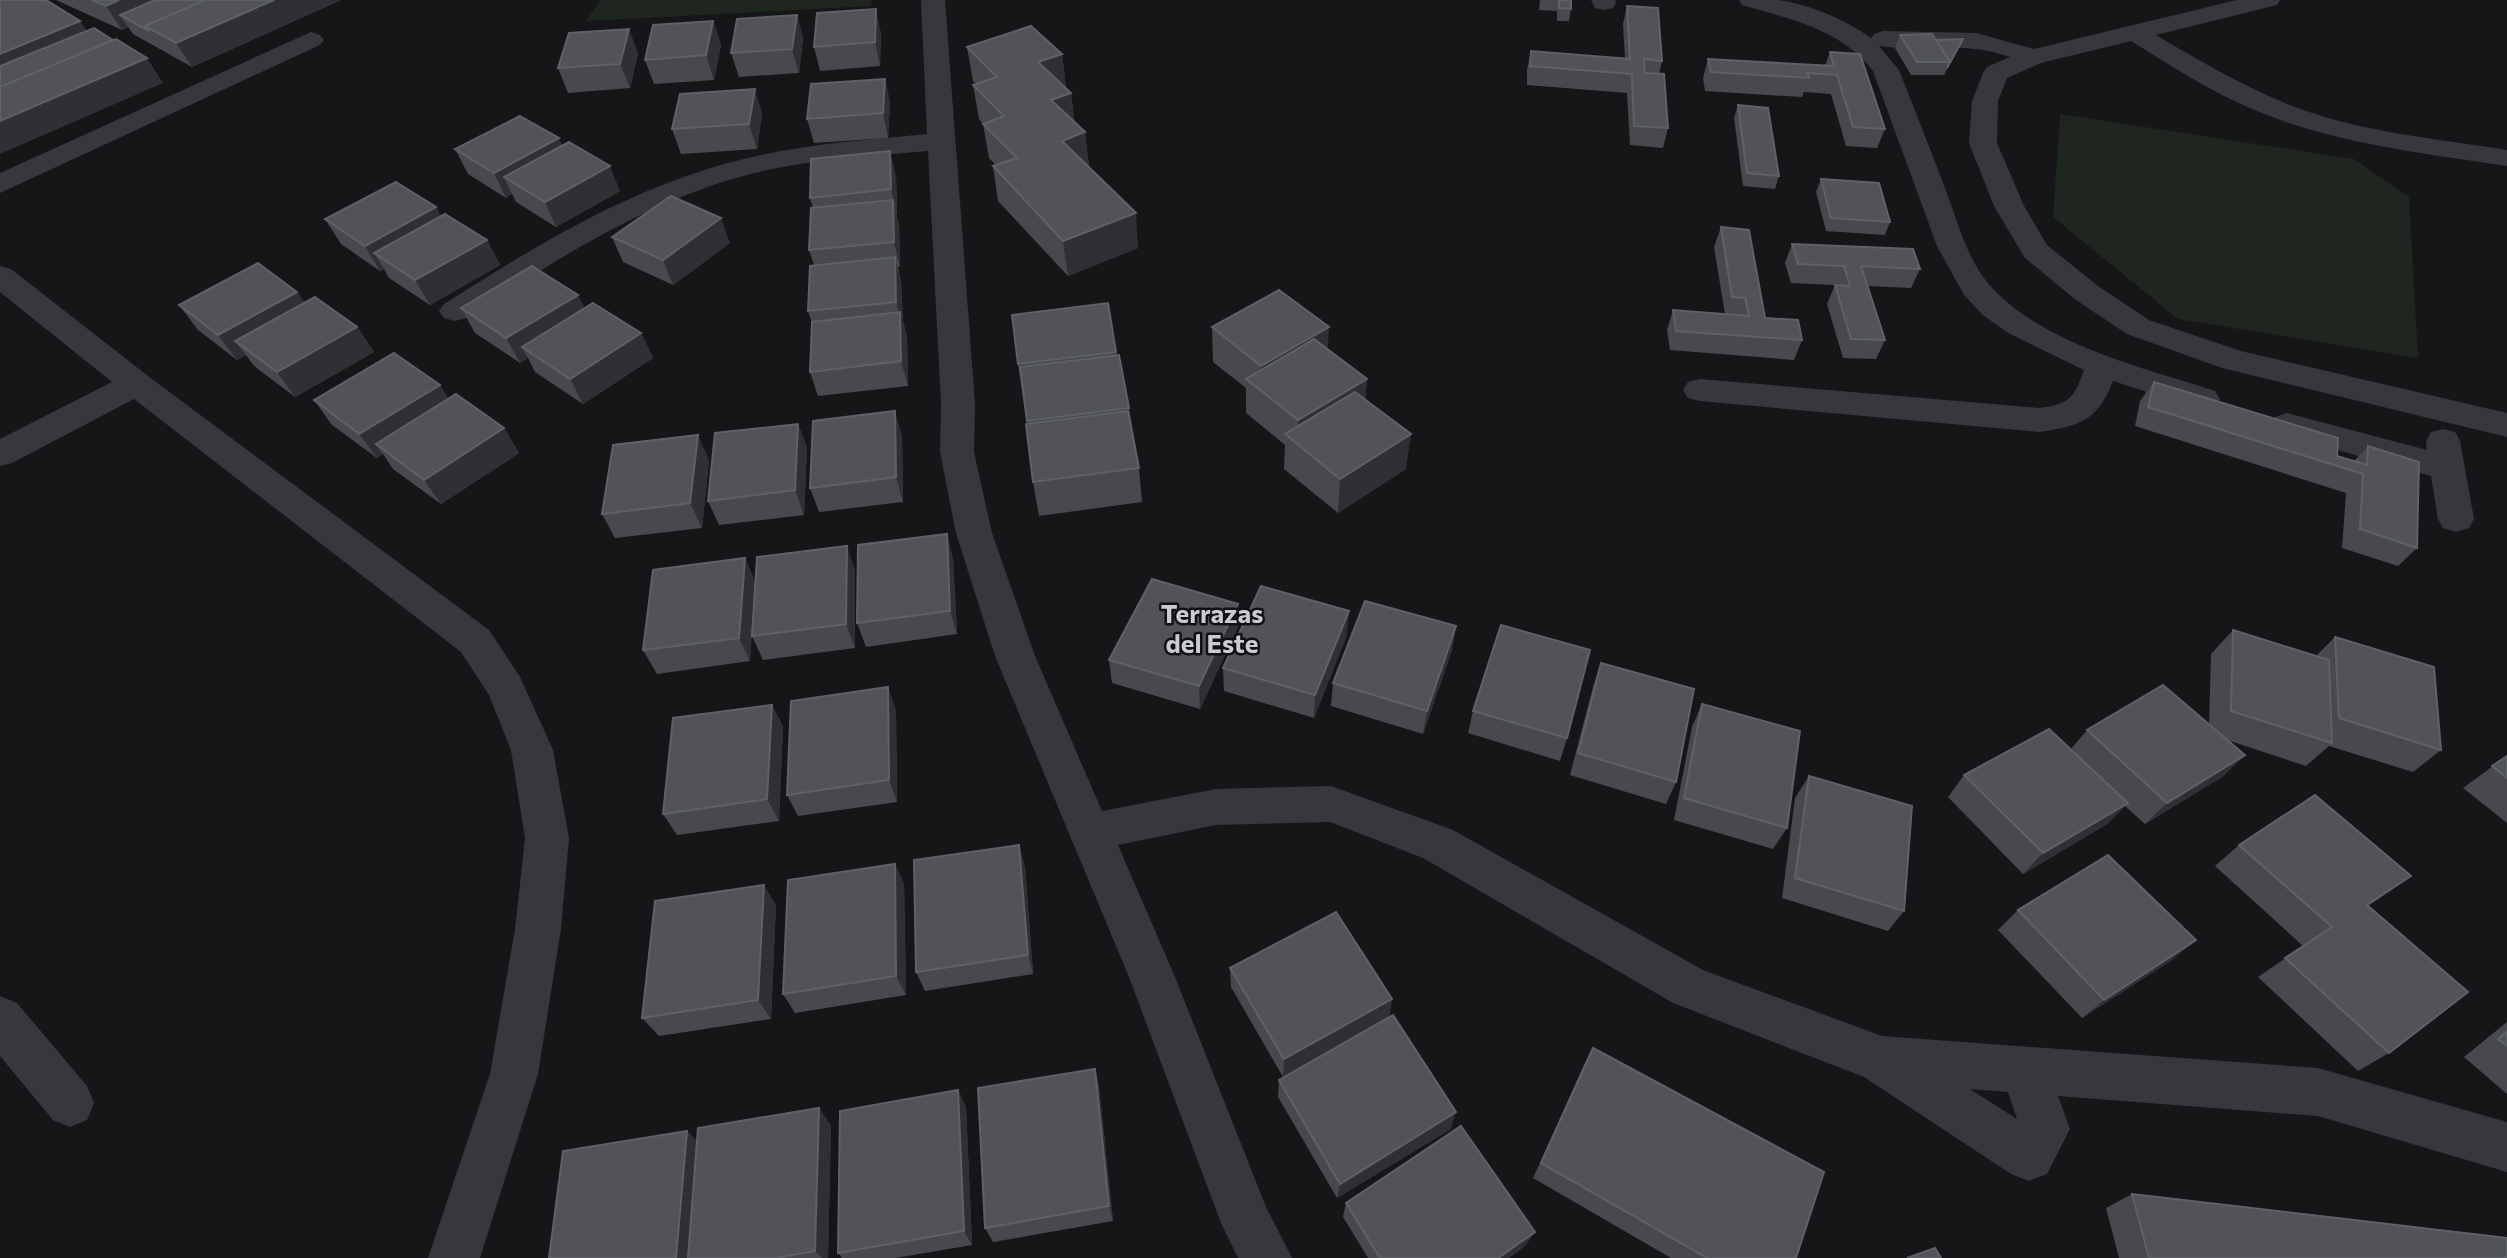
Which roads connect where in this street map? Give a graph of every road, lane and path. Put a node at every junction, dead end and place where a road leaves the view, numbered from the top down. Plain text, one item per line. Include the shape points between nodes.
1 (933, 0) edge
2 (1751, 0) edge
3 (2268, 0) edge
4 (2134, 32) junction
5 (311, 40) dead end
6 (1859, 40) junction
7 (2032, 57) junction
8 (940, 141) junction
9 (2507, 158) edge
10 (0, 184) edge
11 (0, 276) edge
12 (455, 312) dead end
13 (2102, 366) junction
14 (136, 384) junction
15 (1700, 390) dead end
16 (2437, 408) junction
17 (2507, 425) edge
18 (0, 454) edge
19 (2448, 468) junction
20 (2456, 519) dead end
21 (1091, 832) junction
22 (0, 1019) edge
23 (1880, 1059) junction
24 (2025, 1070) junction
25 (70, 1103) dead end
26 (2507, 1147) edge
27 (454, 1258) edge
28 (1266, 1258) edge

1 - 8 street
2 - 6 street via 1837,28
3 - 4 street
4 - 7 street
4 - 9 street via 2223,85 2324,126
5 - 10 street
6 - 7 street via 1975,39
6 - 13 street via 1886,70 1955,253 1974,287 1993,307 2042,338
7 - 16 street via 1996,73 1985,101 1983,143 2009,206 2036,251 2138,327 2234,360
8 - 12 street via 746,167 683,188 559,245
8 - 21 street via 958,404 957,452 974,533 1015,656
11 - 14 street
13 - 15 street via 2083,408 2069,416 2039,420
13 - 19 street via 2244,412
14 - 18 street
14 - 27 street via 475,641 506,688 532,750 547,838 538,929 514,1074
16 - 17 street
16 - 19 street
19 - 20 street
21 - 23 street via 1216,807 1331,804 1438,844 1689,987
21 - 28 street via 1247,1223
22 - 25 street
23 - 24 street
23 - 24 street via 2029,1156 2045,1129
24 - 26 street via 2318,1092

